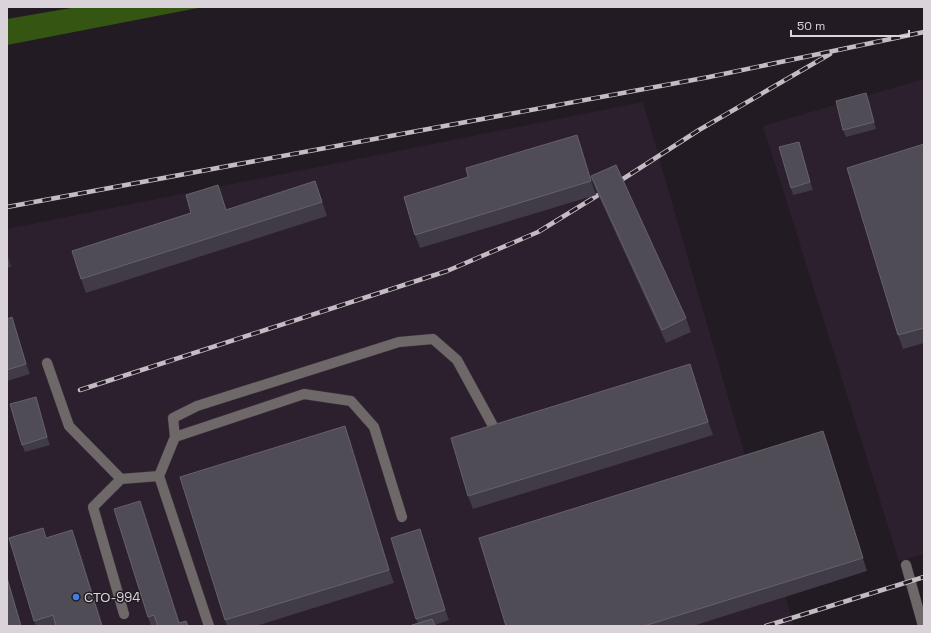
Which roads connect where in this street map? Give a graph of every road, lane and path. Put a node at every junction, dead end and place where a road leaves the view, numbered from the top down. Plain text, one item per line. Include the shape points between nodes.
1 (47, 363) dead end
2 (492, 424) edge
3 (175, 437) junction
4 (159, 476) junction
5 (121, 479) junction
6 (402, 517) dead end
7 (906, 565) dead end
8 (124, 614) dead end
9 (208, 626) edge
10 (923, 626) edge

1 - 5 lane via 69,426
2 - 3 lane via 457,360 433,339 399,342 197,406 174,418
3 - 4 lane
3 - 6 lane via 304,394 351,401 374,427
4 - 5 lane
4 - 9 lane
5 - 8 lane via 92,507
7 - 10 lane

